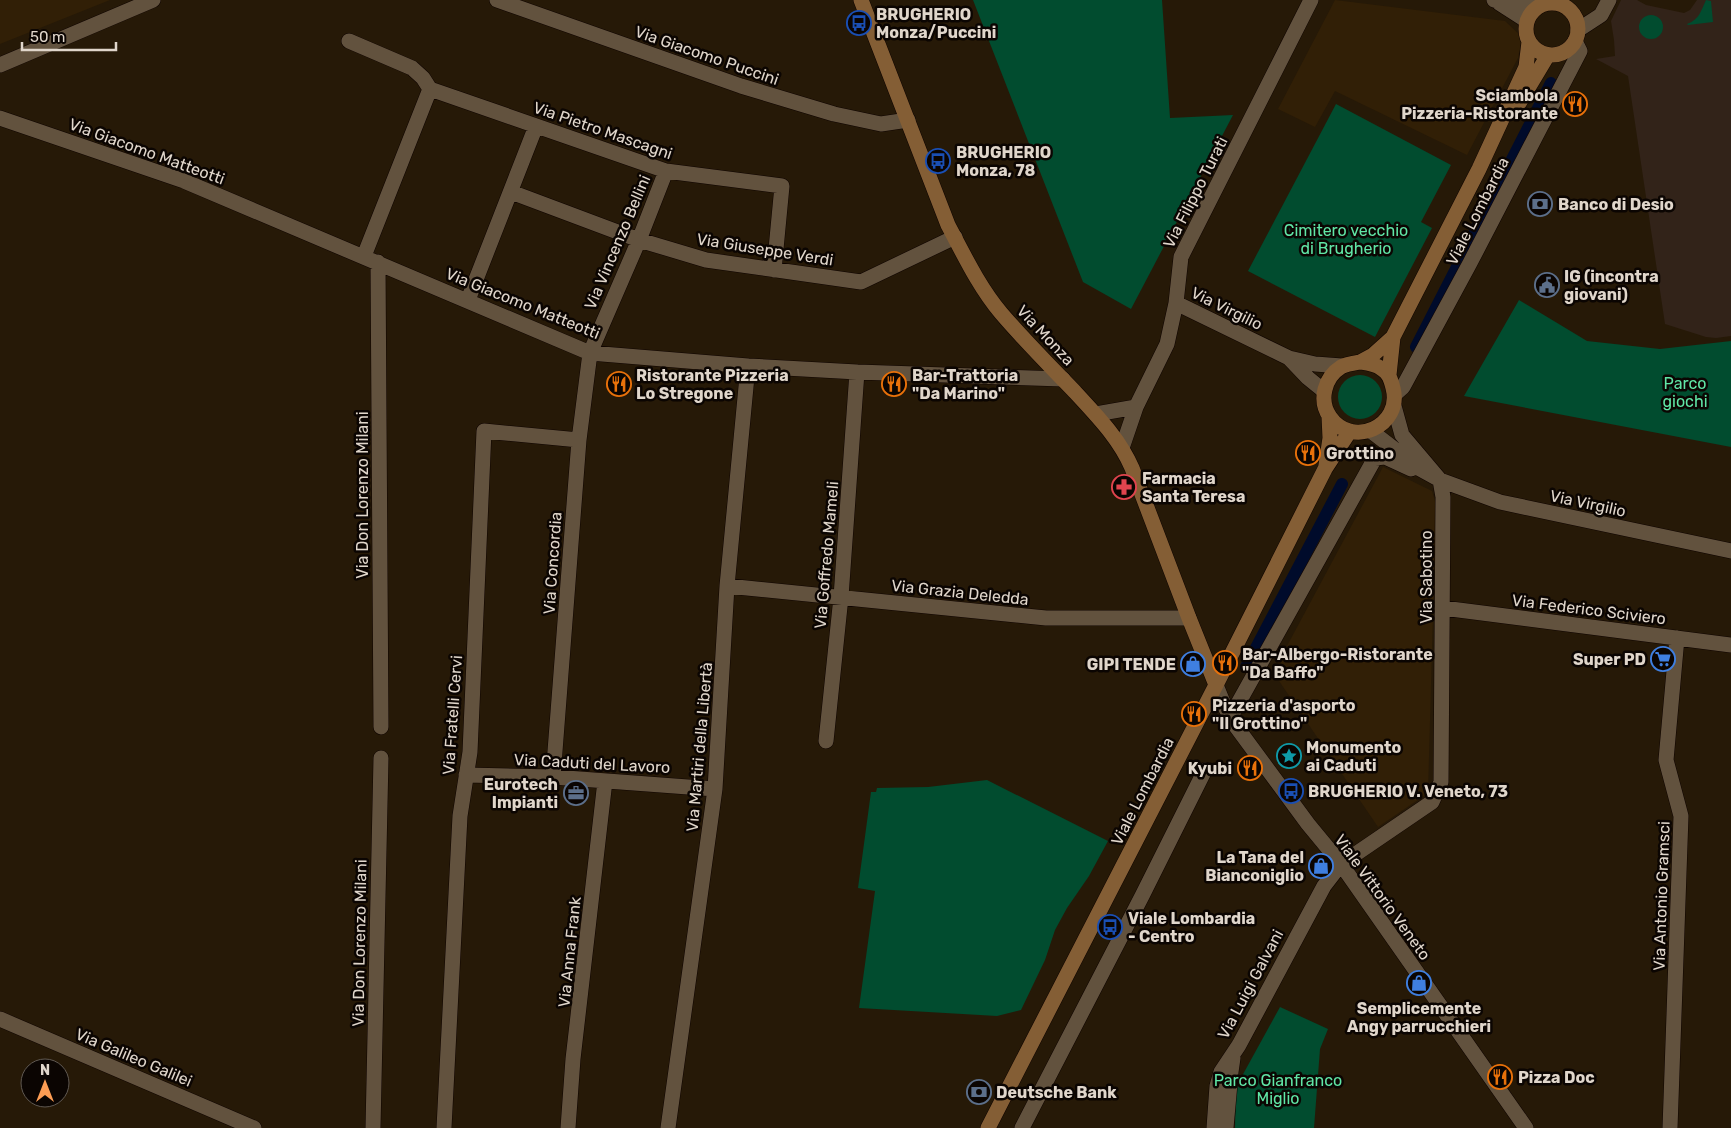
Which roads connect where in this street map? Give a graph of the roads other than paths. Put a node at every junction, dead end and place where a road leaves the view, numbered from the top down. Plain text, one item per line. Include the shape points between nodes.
1 (153, 0) edge
2 (497, 0) edge
3 (861, 0) edge
4 (1312, 0) edge
5 (1494, 0) edge
6 (1609, 0) edge
7 (1558, 2) edge
8 (1539, 6) junction
9 (1574, 6) edge
10 (1527, 21) junction
11 (1576, 36) junction
12 (349, 41) dead end
13 (1529, 42) junction
14 (1548, 55) junction
15 (0, 65) edge
16 (430, 89) junction
17 (0, 118) edge
18 (908, 120) junction
19 (536, 126) junction
20 (1479, 169) junction
21 (666, 171) junction
22 (510, 192) junction
23 (955, 237) junction
24 (639, 240) junction
25 (371, 260) junction
26 (774, 270) junction
27 (468, 300) junction
28 (1176, 303) junction
29 (1393, 337) junction
30 (590, 353) junction
31 (1289, 358) junction
32 (1360, 362) junction
33 (748, 366) junction
34 (1342, 366) junction
35 (858, 372) junction
36 (1389, 375) junction
37 (1063, 380) junction
38 (1324, 391) junction
39 (1394, 400) junction
40 (1136, 407) junction
41 (1096, 414) junction
42 (1329, 416) junction
43 (1371, 431) junction
44 (1350, 432) junction
45 (579, 440) junction
46 (1122, 448) junction
47 (1325, 469) junction
48 (1440, 480) junction
49 (1731, 551) edge
50 (727, 586) junction
51 (841, 597) junction
52 (1443, 608) junction
53 (1189, 618) junction
54 (1676, 638) junction
55 (1731, 645) edge
56 (1216, 685) junction
57 (1230, 718) junction
58 (381, 727) dead end
59 (826, 741) dead end
60 (381, 758) dead end
61 (1205, 770) dead end
62 (466, 775) junction
63 (553, 777) junction
64 (605, 780) junction
65 (715, 789) junction
66 (1341, 864) junction
67 (0, 1019) edge
68 (1239, 1045) junction
69 (254, 1128) edge
70 (373, 1128) edge
71 (444, 1128) edge
72 (568, 1128) edge
73 (668, 1128) edge
74 (988, 1128) edge
75 (1022, 1128) edge
76 (1214, 1128) edge
77 (1226, 1128) edge
78 (1526, 1128) edge
79 (1670, 1128) edge

1 - 15 street
2 - 18 street, Via Giacomo Puccini via 741,86 834,114 881,124
3 - 18 main road, Via Monza
4 - 28 street, Via Filippo Turati via 1181,257
5 - 8 street
5 - 10 street
6 - 11 street via 1601,15
7 - 8 main road
7 - 9 main road
8 - 10 main road
9 - 11 main road
10 - 13 main road
11 - 14 main road via 1564,52
11 - 39 street, Viale Lombardia via 1580,51 1470,263
12 - 16 street via 412,68
13 - 14 main road via 1537,51
13 - 20 main road, Viale Lombardia via 1526,67
14 - 20 main road, Viale Lombardia
16 - 19 street, Via Pietro Mascagni
16 - 25 street
17 - 25 street, Via Giacomo Matteotti via 184,181
18 - 23 main road, Via Monza
19 - 21 street, Via Pietro Mascagni
19 - 22 street
20 - 29 main road, Viale Lombardia
21 - 24 street, Via Vincenzo Bellini
21 - 26 street, Via Pietro Mascagni via 782,186
22 - 24 street, Via Giuseppe Verdi
22 - 27 street
23 - 26 street, Via Giuseppe Verdi via 861,282
23 - 37 main road, Via Monza via 992,302
24 - 26 street, Via Giuseppe Verdi via 706,260
24 - 30 street, Via Vincenzo Bellini
25 - 27 street, Via Giacomo Matteotti
25 - 58 street, Via Don Lorenzo Milani
27 - 30 street, Via Giacomo Matteotti
28 - 31 street, Via Virgilio
28 - 40 street, Via Filippo Turati via 1167,344
29 - 32 main road, Viale Lombardia
29 - 36 main road, Viale Lombardia
30 - 33 street, Via Giacomo Matteotti
30 - 45 street, Via Concordia
31 - 34 street, Via Virgilio
31 - 38 street, Via Virgilio
32 - 34 main road
32 - 36 main road via 1382,368
33 - 35 street, Via Giacomo Matteotti
33 - 50 street, Via Martiri della Libertà
34 - 38 main road via 1330,376
35 - 37 street, Via Giacomo Matteotti
35 - 51 street, Via Goffredo Mameli
36 - 39 main road
37 - 41 main road, Via Monza
38 - 42 main road
39 - 43 main road via 1389,417
39 - 48 street, Via Virgilio via 1402,435
40 - 41 street
40 - 46 street, Via Filippo Turati
41 - 46 main road, Via Monza
42 - 44 main road
42 - 47 main road, Viale Lombardia via 1330,438
43 - 44 main road
43 - 48 street, Via Virgilio via 1420,469
44 - 47 main road, Viale Lombardia
45 - 62 street, Via Fratelli Cervi via 484,431 470,752
45 - 63 street, Via Concordia
46 - 53 main road, Via Monza
47 - 56 main road, Viale Lombardia
48 - 49 street, Via Virgilio via 1500,502
48 - 52 street, Via Sabotino via 1443,498
48 - 57 street via 1385,457 1374,458
50 - 51 street, Via Grazia Deledda
50 - 65 street, Via Martiri della Libertà
51 - 53 street, Via Grazia Deledda via 1046,618
51 - 59 street, Via Goffredo Mameli
52 - 54 street, Via Federico Sciviero
52 - 66 street, Via Sabotino via 1441,782 1432,802
53 - 56 main road, Via Monza
54 - 55 street, Via Federico Sciviero
54 - 79 street, Via Antonio Gramsci via 1666,760 1681,816
56 - 57 street, Viale Vittorio Veneto
56 - 74 main road, Viale Lombardia
57 - 66 street, Viale Vittorio Veneto
60 - 70 street, Via Don Lorenzo Milani
61 - 75 street
62 - 63 street, Via Caduti del Lavoro
62 - 71 street, Via Fratelli Cervi via 460,816
63 - 64 street, Via Caduti del Lavoro
64 - 65 street, Via Caduti del Lavoro
64 - 72 street, Via Anna Frank
65 - 73 street, Via Martiri della Libertà
66 - 68 street, Via Luigi Galvani via 1320,892
66 - 78 street, Viale Vittorio Veneto
67 - 69 street, Via Galileo Galilei
68 - 76 street, Via Luigi Galvani via 1218,1079
68 - 77 street via 1232,1064

